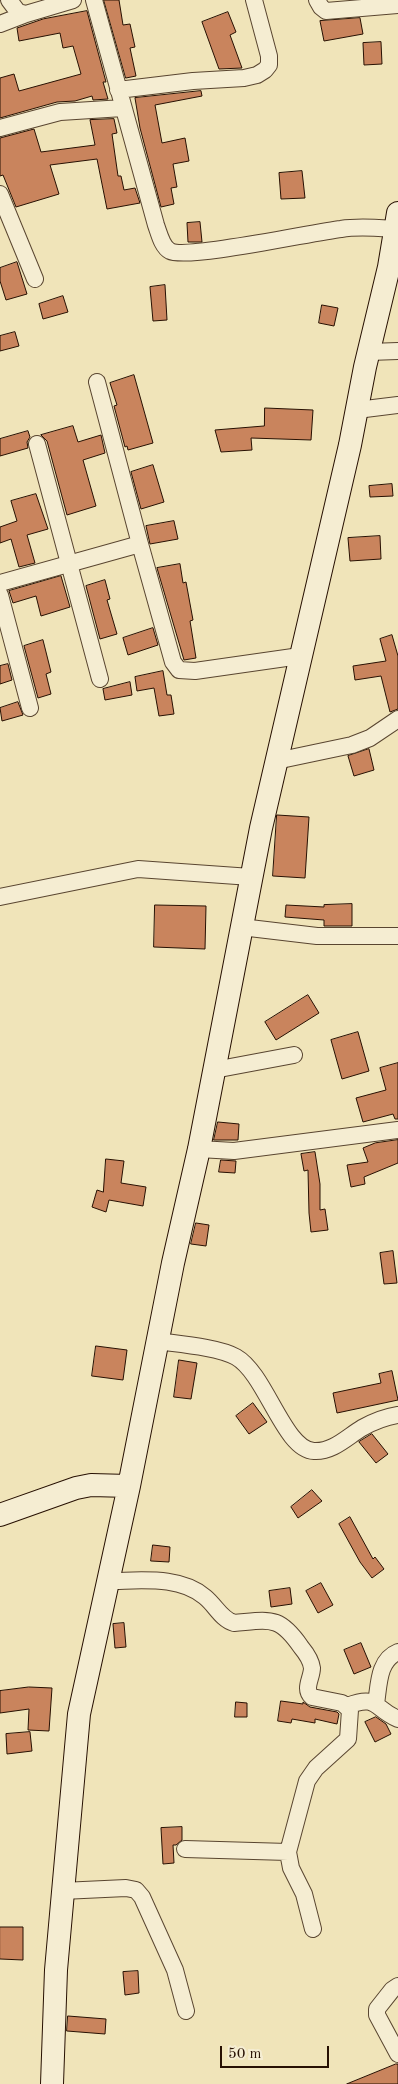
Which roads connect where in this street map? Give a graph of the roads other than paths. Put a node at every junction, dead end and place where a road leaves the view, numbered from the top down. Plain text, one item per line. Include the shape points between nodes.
1 (9, 0) edge
2 (73, 0) edge
3 (94, 0) edge
4 (254, 0) edge
5 (317, 0) edge
6 (398, 5) edge
7 (26, 14) junction
8 (0, 24) edge
9 (118, 90) junction
10 (123, 108) junction
11 (0, 128) edge
12 (0, 194) edge
13 (397, 221) edge
14 (35, 279) dead end
15 (398, 351) edge
16 (369, 352) junction
17 (97, 382) dead end
18 (398, 405) edge
19 (357, 410) junction
20 (37, 444) dead end
21 (140, 544) junction
22 (69, 564) junction
23 (0, 583) edge
24 (0, 596) edge
25 (300, 656) junction
26 (100, 679) dead end
27 (30, 708) dead end
28 (398, 719) edge
29 (276, 761) junction
30 (251, 877) junction
31 (0, 898) edge
32 (241, 927) junction
33 (398, 936) edge
34 (294, 1055) dead end
35 (214, 1070) junction
36 (398, 1130) edge
37 (199, 1149) junction
38 (157, 1341) junction
39 (398, 1415) edge
40 (129, 1486) junction
41 (0, 1515) edge
42 (107, 1581) junction
43 (398, 1652) edge
44 (376, 1704) junction
45 (347, 1706) junction
46 (398, 1720) edge
47 (185, 1849) dead end
48 (288, 1852) junction
49 (62, 1891) junction
50 (313, 1928) dead end
51 (398, 1986) edge
52 (186, 2011) dead end
53 (398, 2054) edge
54 (52, 2084) edge

1 - 7 street via 18,12
2 - 7 street
3 - 9 street
4 - 9 street via 269,56 265,70 244,78
5 - 6 street via 326,11
7 - 8 street
9 - 10 street
10 - 11 street via 60,112
10 - 13 street via 156,225 165,248 171,252 217,250
12 - 14 street
13 - 16 main road
15 - 16 street
16 - 19 main road
17 - 21 street
18 - 19 street
19 - 25 main road
20 - 22 street
21 - 22 street
21 - 25 street via 173,662 179,670 195,671
22 - 23 street
22 - 26 street
24 - 27 street
25 - 29 main road
28 - 29 street via 370,738
29 - 30 main road
30 - 31 street via 138,869
30 - 32 main road
32 - 33 street via 318,936
32 - 35 main road
34 - 35 street
35 - 37 main road
36 - 37 street via 234,1151
37 - 38 main road
38 - 39 street via 236,1357 249,1367 291,1437 313,1451 325,1450 374,1422
38 - 40 main road
40 - 41 main road via 76,1488
40 - 42 main road
42 - 45 street via 175,1582 206,1598 228,1621 270,1620 281,1624 291,1632 309,1658 312,1668 309,1694
42 - 49 main road via 79,1714
43 - 44 street via 388,1656 383,1665
44 - 45 street via 362,1700
44 - 46 street
45 - 48 street via 350,1710 348,1739 310,1774
47 - 48 street
48 - 50 street
49 - 52 street via 136,1890 168,1953
49 - 54 main road
51 - 53 street via 377,2009 377,2015

